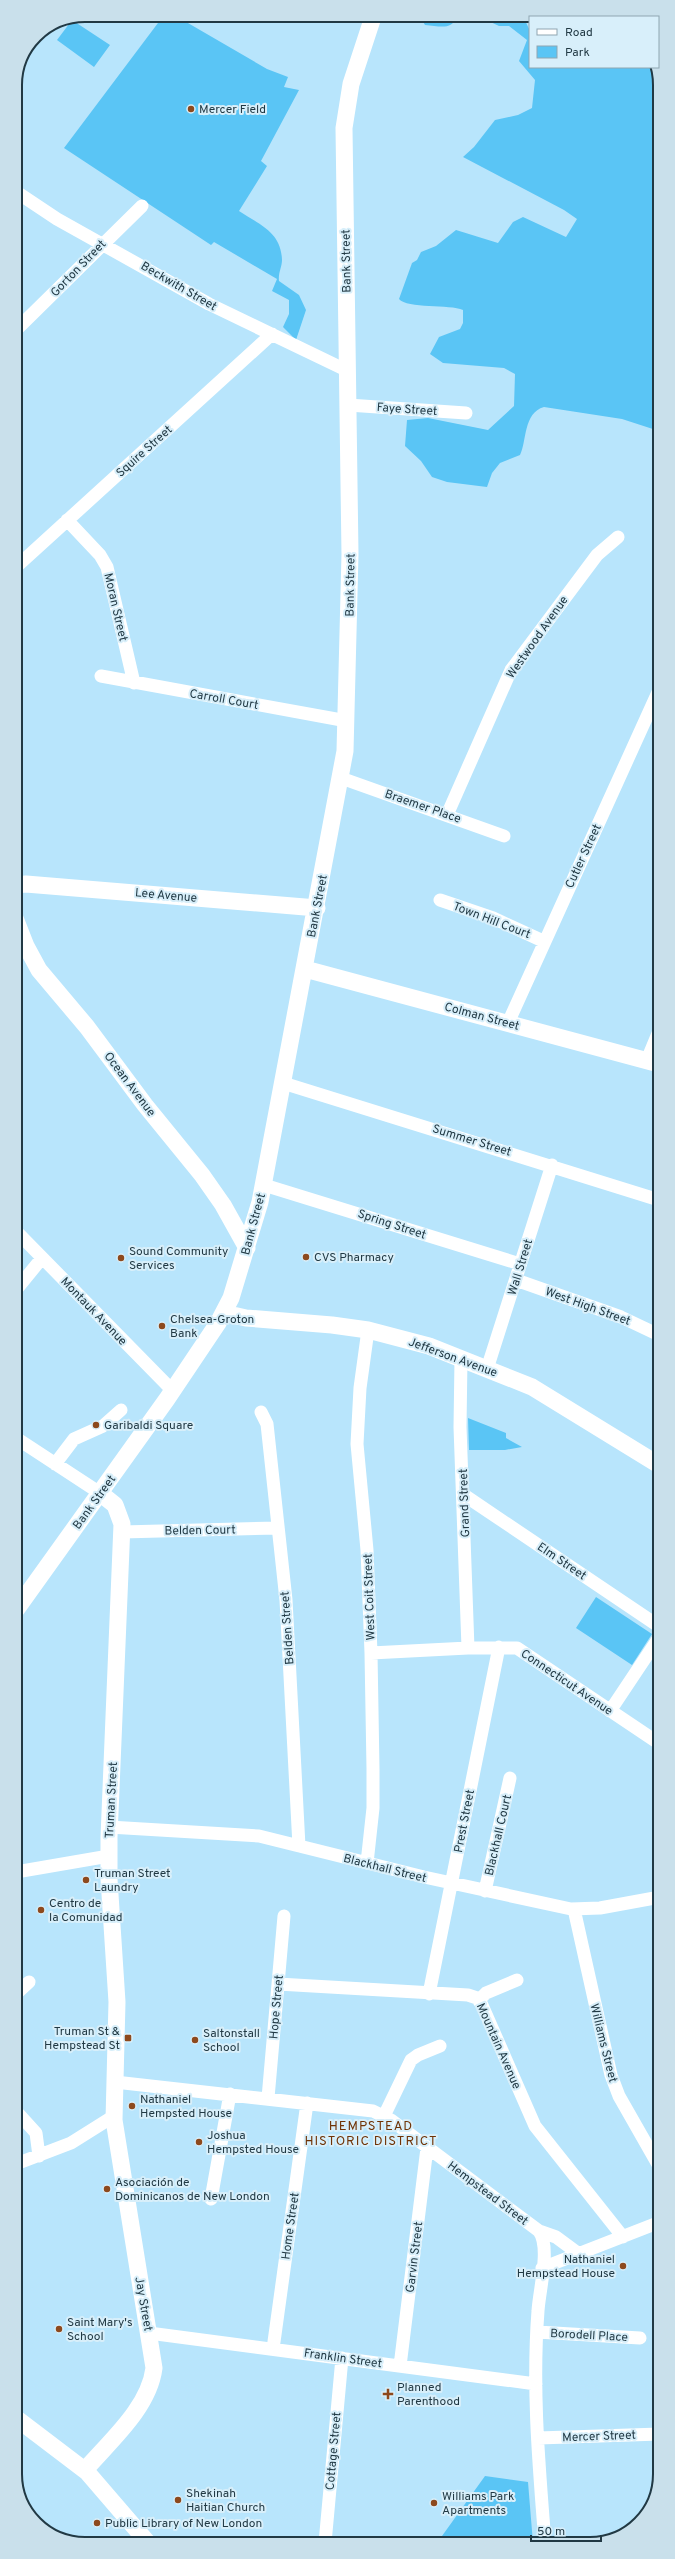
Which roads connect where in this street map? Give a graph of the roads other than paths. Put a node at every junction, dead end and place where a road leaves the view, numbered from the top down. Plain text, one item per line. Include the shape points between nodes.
1 (371, 22) edge
2 (22, 196) edge
3 (142, 206) dead end
4 (102, 243) junction
5 (22, 324) edge
6 (272, 334) junction
7 (348, 371) junction
8 (348, 405) junction
9 (466, 413) dead end
10 (67, 520) junction
11 (618, 537) dead end
12 (22, 562) edge
13 (101, 676) dead end
14 (134, 683) junction
15 (653, 703) edge
16 (347, 721) junction
17 (341, 778) junction
18 (447, 814) junction
19 (504, 836) dead end
20 (22, 884) edge
21 (440, 900) dead end
22 (317, 908) junction
23 (22, 936) edge
24 (543, 941) junction
25 (305, 969) junction
26 (508, 1023) junction
27 (653, 1062) edge
28 (283, 1083) junction
29 (552, 1165) junction
30 (264, 1185) junction
31 (653, 1198) edge
32 (22, 1237) edge
33 (247, 1248) junction
34 (42, 1258) junction
35 (520, 1264) junction
36 (516, 1280) junction
37 (22, 1283) edge
38 (224, 1313) junction
39 (368, 1330) junction
40 (653, 1332) edge
41 (461, 1359) junction
42 (487, 1369) junction
43 (173, 1391) junction
44 (121, 1410) dead end
45 (261, 1412) dead end
46 (22, 1442) edge
47 (653, 1461) edge
48 (55, 1464) junction
49 (100, 1493) junction
50 (464, 1495) junction
51 (278, 1528) junction
52 (122, 1532) junction
53 (22, 1602) edge
54 (653, 1622) edge
55 (653, 1646) edge
56 (468, 1648) junction
57 (499, 1648) junction
58 (371, 1653) junction
59 (610, 1711) junction
60 (653, 1739) edge
61 (510, 1778) dead end
62 (109, 1827) junction
63 (299, 1846) junction
64 (109, 1856) junction
65 (367, 1864) junction
66 (22, 1871) edge
67 (451, 1884) junction
68 (485, 1891) junction
69 (653, 1898) edge
70 (574, 1909) junction
71 (284, 1916) dead end
72 (517, 1980) dead end
73 (29, 1982) dead end
74 (278, 1984) junction
75 (22, 1988) edge
76 (429, 1994) junction
77 (479, 2000) junction
78 (440, 2046) dead end
79 (115, 2082) junction
80 (230, 2094) junction
81 (268, 2098) junction
82 (306, 2103) junction
83 (114, 2116) junction
84 (384, 2116) junction
85 (22, 2118) edge
86 (427, 2148) junction
87 (39, 2156) junction
88 (653, 2156) edge
89 (22, 2162) edge
90 (211, 2199) dead end
91 (653, 2225) edge
92 (538, 2231) junction
93 (623, 2237) junction
94 (579, 2254) junction
95 (542, 2268) junction
96 (150, 2332) junction
97 (537, 2332) junction
98 (640, 2338) dead end
99 (273, 2349) junction
100 (342, 2358) junction
101 (400, 2366) junction
102 (536, 2384) junction
103 (22, 2423) edge
104 (653, 2434) edge
105 (538, 2438) junction
106 (85, 2470) junction
107 (143, 2537) edge
108 (326, 2537) edge
109 (545, 2537) edge

1 - 7 main road, Bank Street via 351,84 344,128
2 - 4 street, Beckwith Street
3 - 4 street, Gorton Street
4 - 5 street, Gorton Street
4 - 6 street, Beckwith Street via 209,304
6 - 7 street, Beckwith Street
6 - 10 street, Squire Street
7 - 8 main road, Bank Street
8 - 9 street, Faye Street
8 - 16 main road, Bank Street via 350,575
10 - 12 street, Squire Street
10 - 14 street, Moran Street via 107,567
11 - 18 street, Westwood Avenue via 597,555 511,670
13 - 14 street, Carroll Court
14 - 16 street, Carroll Court
15 - 24 street, Cutler Street
16 - 17 main road, Bank Street
17 - 18 street, Braemer Place
17 - 22 main road, Bank Street
18 - 19 street, Braemer Place
20 - 22 main road, Lee Avenue
21 - 24 street, Town Hill Court via 493,918
22 - 25 main road, Bank Street
23 - 33 main road, Ocean Avenue via 39,970 87,1027 149,1111 202,1175 223,1205
24 - 26 street, Cutler Street
25 - 26 main road, Colman Street
25 - 28 main road, Bank Street
26 - 27 main road, Colman Street
28 - 29 street, Summer Street
28 - 30 main road, Bank Street
29 - 31 street, Summer Street
29 - 35 street, Wall Street
30 - 33 main road, Bank Street
30 - 35 street, Spring Street
32 - 34 street, Montauk Avenue
33 - 38 main road, Bank Street
34 - 37 street
34 - 43 street, Montauk Avenue
35 - 36 street, Wall Street
36 - 40 street, West High Street via 621,1317
36 - 42 street, Wall Street
38 - 39 main road, Jefferson Avenue via 246,1318
38 - 43 main road, Bank Street
39 - 41 main road, Jefferson Avenue via 429,1346
39 - 58 street, West Coit Street via 360,1388 357,1444 367,1550
41 - 42 main road, Jefferson Avenue
41 - 50 street, Grand Street via 459,1377
42 - 47 main road, Jefferson Avenue via 532,1387
43 - 49 main road, Bank Street
44 - 48 street via 103,1426 74,1439
45 - 51 street, Belden Street via 267,1424
46 - 48 street
48 - 49 street
49 - 52 main road, Truman Street via 118,1510
49 - 53 main road, Bank Street
50 - 54 street, Elm Street
50 - 56 street, Grand Street
51 - 52 street, Belden Court
51 - 63 street, Belden Street via 290,1672
52 - 62 main road, Truman Street
55 - 59 street
56 - 57 street, Connecticut Avenue
56 - 58 street, Connecticut Avenue
57 - 59 street, Connecticut Avenue via 517,1648
57 - 67 street, Prest Street
58 - 65 street, West Coit Street via 373,1777
59 - 60 street, Connecticut Avenue
61 - 68 street, Blackhall Court
62 - 63 street, Blackhall Street via 245,1835
62 - 64 main road, Truman Street
63 - 65 street, Blackhall Street
64 - 66 street
64 - 79 main road, Truman Street via 117,2002
65 - 67 street, Blackhall Street
67 - 68 street, Blackhall Street
67 - 76 street, Prest Street
68 - 70 street, Blackhall Street
69 - 70 street, Blackhall Street via 600,1908
70 - 88 street, Williams Street via 611,2075 619,2096
71 - 74 street, Hope Street
72 - 77 street via 486,1993
73 - 75 street
74 - 76 street, Mountain Avenue
74 - 81 street, Hope Street
76 - 77 street, Mountain Avenue via 468,1995
77 - 93 street, Mountain Avenue via 535,2126
78 - 84 street via 411,2060
79 - 80 street, Hempstead Street
79 - 83 main road, Truman Street
80 - 81 street, Hempstead Street
80 - 90 street
81 - 82 street, Hempstead Street
82 - 84 street, Hempstead Street via 368,2109
82 - 99 street, Home Street
83 - 87 street via 71,2144
83 - 96 main road, Jay Street
84 - 86 street, Hempstead Street
85 - 87 street via 36,2133
86 - 92 street, Hempstead Street
86 - 101 street, Garvin Street
87 - 89 street
91 - 93 street
92 - 94 street via 556,2237
92 - 95 street, Hempstead Street via 545,2244
93 - 94 street
94 - 95 street
95 - 97 street, Hempstead Street
96 - 99 street, Franklin Street
96 - 106 main road, Jay Street via 154,2368 148,2390 132,2415
97 - 98 street, Borodell Place
97 - 102 street, Hempstead Street
99 - 100 street, Franklin Street
100 - 101 street, Franklin Street
100 - 108 street, Cottage Street
101 - 102 street, Franklin Street
102 - 105 street, Hempstead Street
103 - 106 main road
104 - 105 street, Mercer Street
105 - 109 street, Hempstead Street
106 - 107 main road

